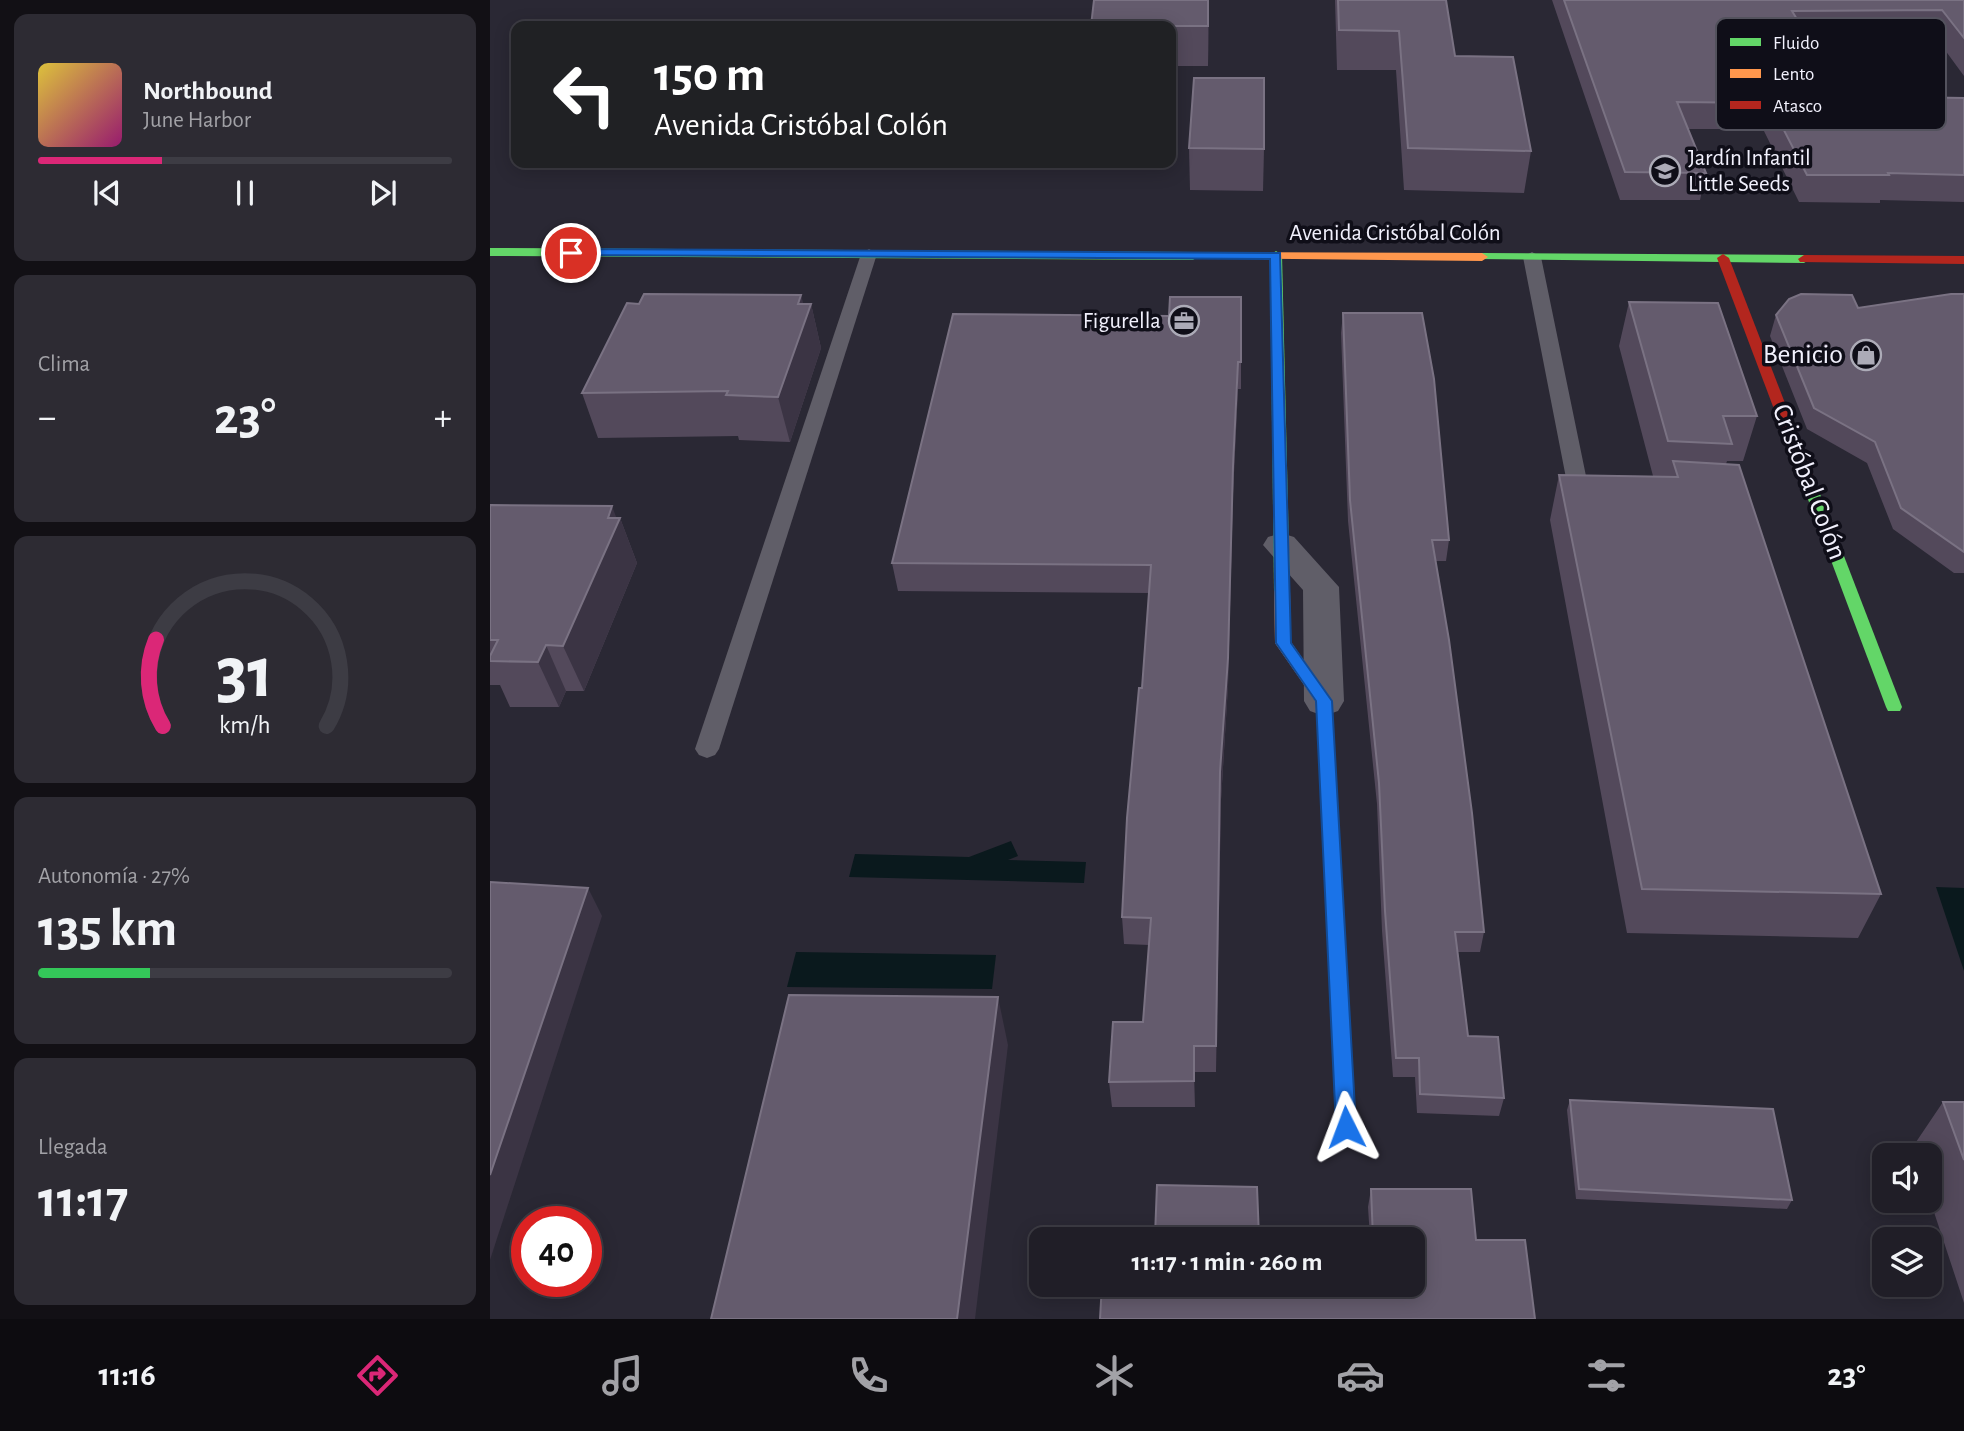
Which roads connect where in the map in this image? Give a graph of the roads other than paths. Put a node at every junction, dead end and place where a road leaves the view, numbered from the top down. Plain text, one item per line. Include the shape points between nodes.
1 (490, 252) edge
2 (869, 254) junction
3 (1276, 255) junction
4 (1532, 257) junction
5 (1723, 258) junction
6 (1964, 260) edge
7 (1623, 495) edge
8 (1281, 545) joint
9 (1324, 701) joint
10 (1894, 707) dead end
11 (707, 749) dead end
12 (1346, 1127) dead end

1 - 2 main road, Avenida Cristóbal Colón
2 - 3 main road, Avenida Cristóbal Colón
2 - 11 lane
3 - 4 main road, Avenida Cristóbal Colón
3 - 8 main road
4 - 5 main road, Avenida Cristóbal Colón
4 - 7 lane via 1576,478 1588,490
5 - 6 main road, Avenida Cristóbal Colón
5 - 10 main road, Cristóbal Colón
8 - 9 street via 1321,587
9 - 12 main road

